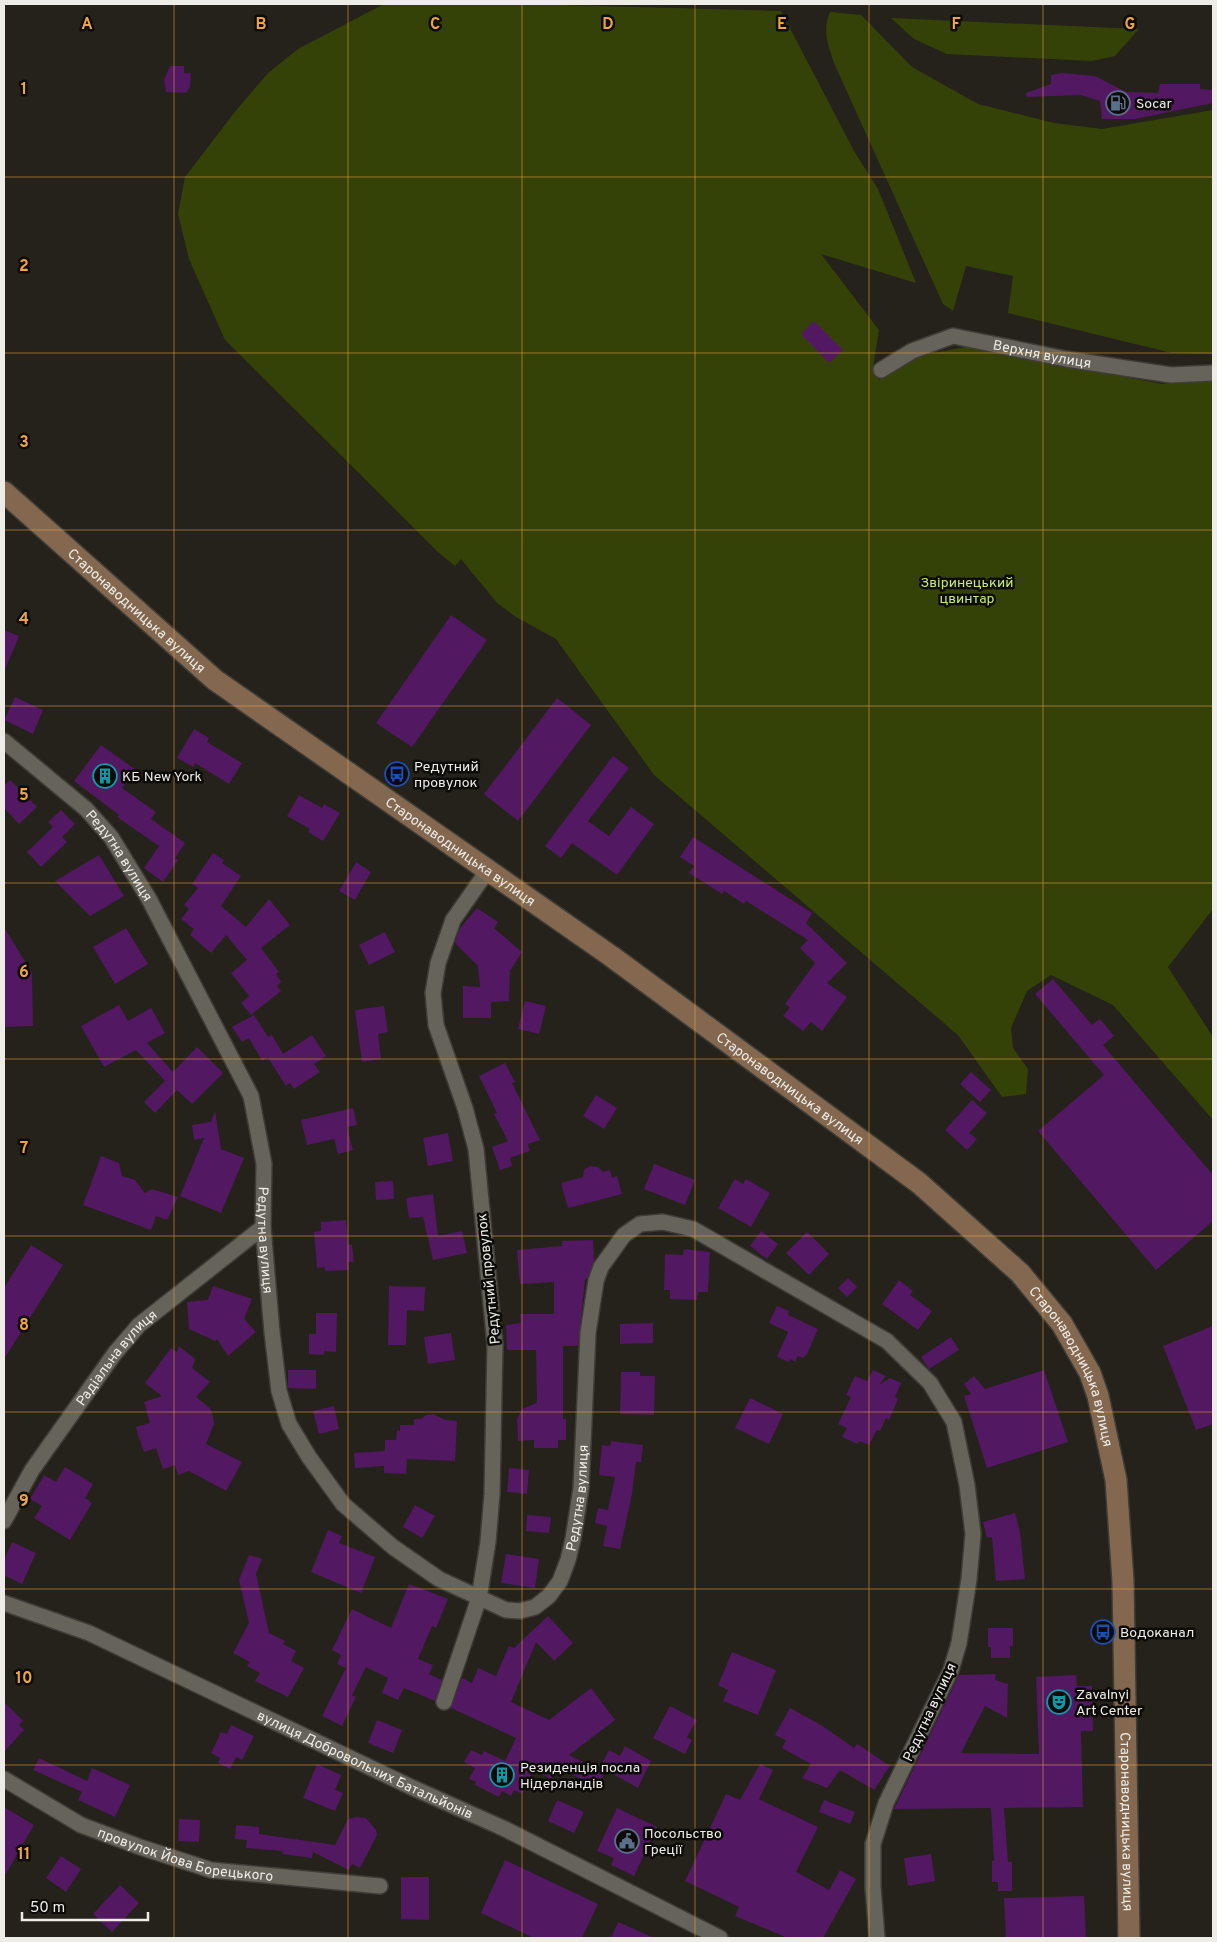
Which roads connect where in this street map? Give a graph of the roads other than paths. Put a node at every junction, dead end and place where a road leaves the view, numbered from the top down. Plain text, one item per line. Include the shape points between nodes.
1 (881, 370) dead end
2 (1213, 373) edge
3 (4, 492) edge
4 (4, 741) edge
5 (488, 870) junction
6 (263, 1227) junction
7 (4, 1521) edge
8 (480, 1598) junction
9 (4, 1604) edge
10 (444, 1702) dead end
11 (4, 1779) edge
12 (380, 1886) dead end
13 (720, 1938) edge
14 (877, 1938) edge
15 (1130, 1938) edge

1 - 2 street, Верхня вулиця via 912,351 953,336 1066,359 1171,375
3 - 5 main road, Старонаводницька вулиця via 216,680
4 - 6 street, Редутна вулиця via 86,809 111,837 149,899 251,1096 264,1164
5 - 8 street, Редутний провулок via 453,920 438,963 433,993 436,1025 476,1149 496,1345 492,1494
5 - 15 main road, Старонаводницька вулиця via 919,1184 1020,1273 1075,1345 1090,1373 1104,1417 1116,1480 1124,1625
6 - 7 street, Радіальна вулиця via 139,1325 115,1353 32,1470
6 - 8 street, Редутна вулиця via 279,1390 290,1424 309,1457 343,1504 393,1547 439,1579
8 - 10 street, Редутний провулок
8 - 14 street, Редутна вулиця via 506,1610 520,1611 535,1607 560,1581 573,1539 581,1488 588,1333 596,1282 610,1251 624,1235 640,1224 663,1222 692,1229 887,1341 930,1383 954,1422 973,1534 959,1643 951,1670 886,1803 873,1844
9 - 13 street, вулиця Добровольчих Батальйонів via 88,1633 505,1829
11 - 12 street, провулок Йова Борецького via 81,1825 211,1870

